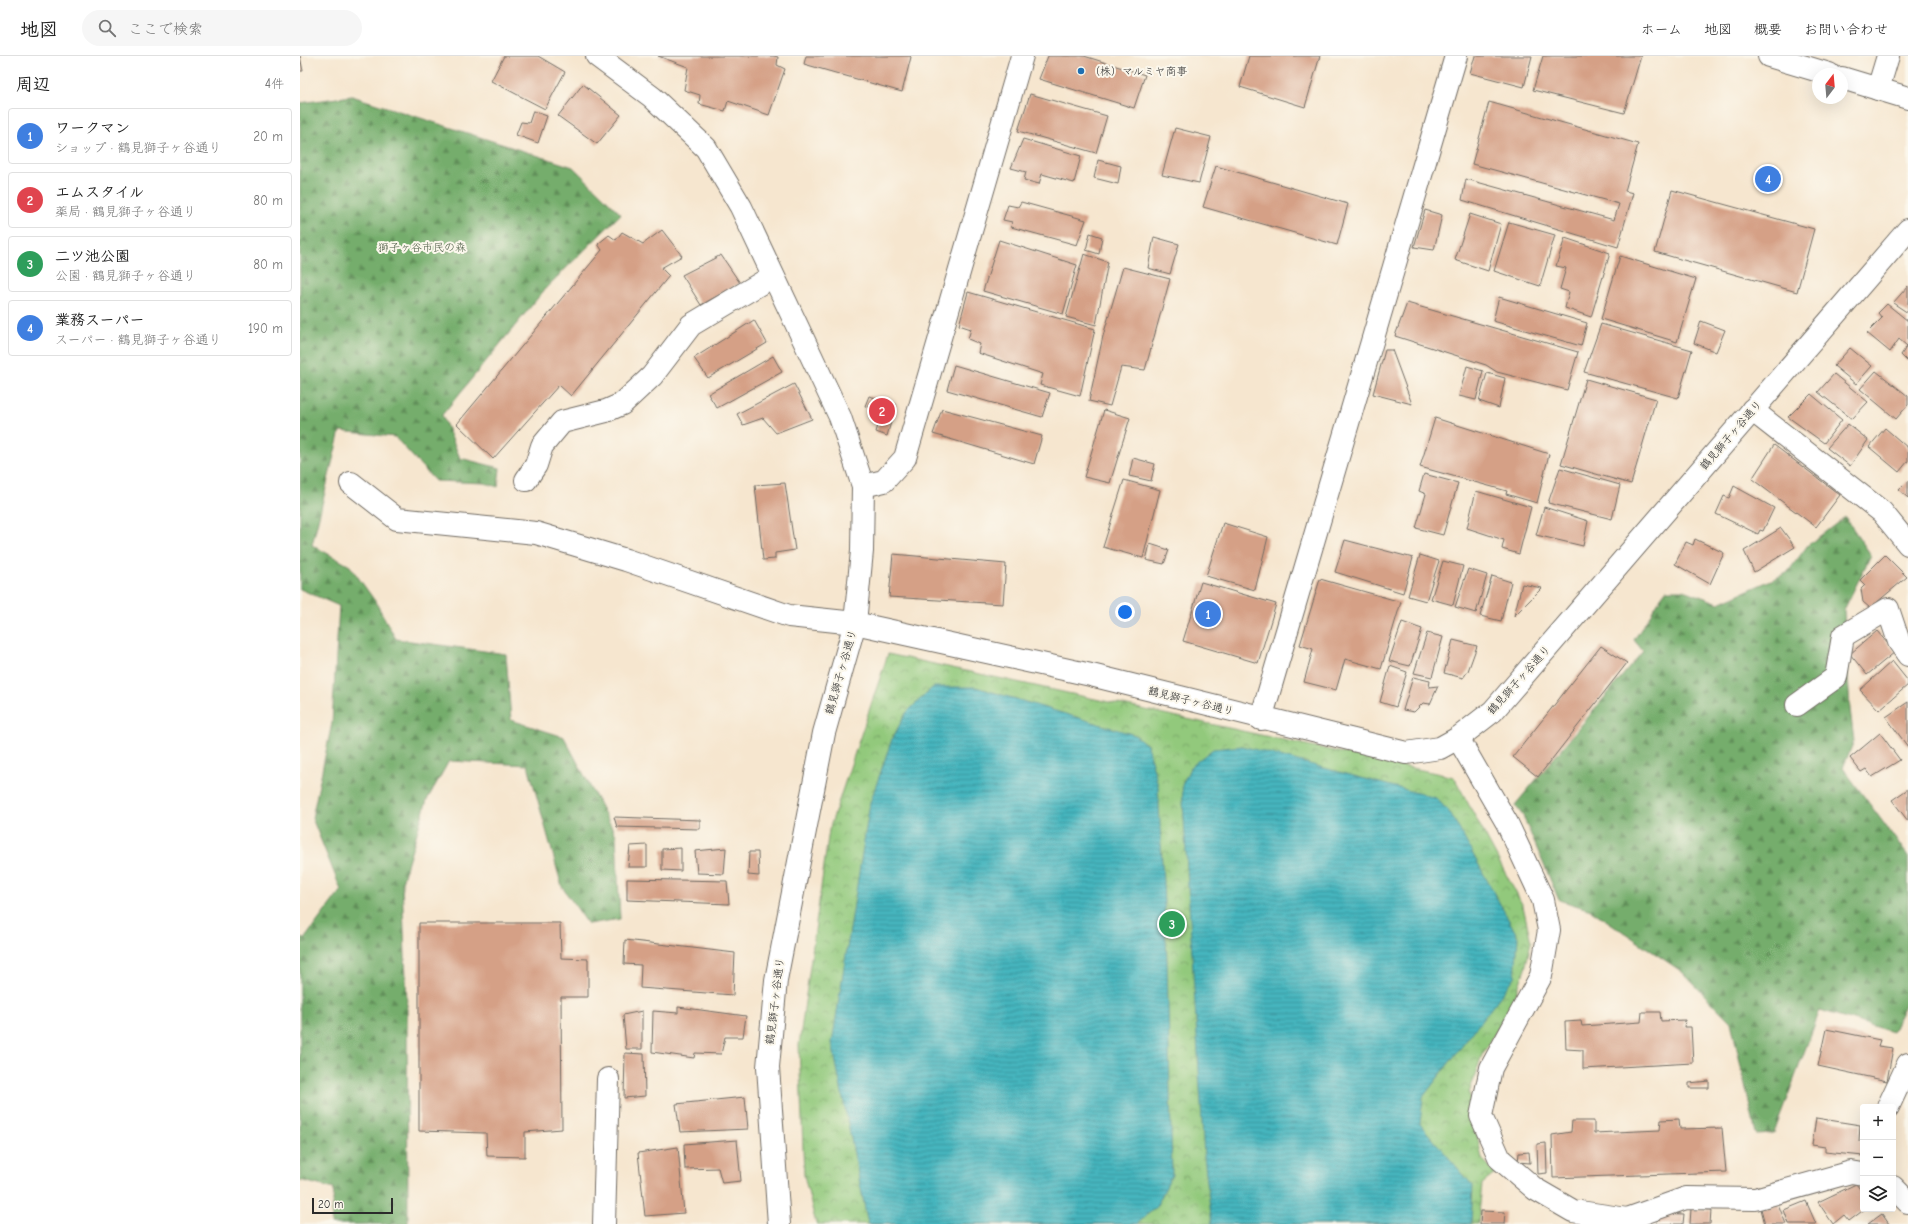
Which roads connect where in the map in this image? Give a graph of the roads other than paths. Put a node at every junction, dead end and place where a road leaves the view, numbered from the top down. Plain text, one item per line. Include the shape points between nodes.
1 (597, 56) edge
2 (1022, 56) edge
3 (1456, 56) edge
4 (1769, 56) edge
5 (1888, 56) edge
6 (1812, 69) edge
7 (1848, 80) edge
8 (1878, 89) junction
9 (1908, 98) edge
10 (1908, 230) edge
11 (773, 276) junction
12 (1752, 410) junction
13 (526, 480) dead end
14 (351, 483) dead end
15 (863, 486) junction
16 (1908, 544) edge
17 (855, 623) junction
18 (1908, 655) edge
19 (1797, 706) dead end
20 (1261, 719) junction
21 (1458, 738) junction
22 (1908, 1064) edge
23 (608, 1079) dead end
24 (1889, 1104) edge
25 (1860, 1174) edge
26 (1896, 1190) edge
27 (1908, 1202) edge
28 (1629, 1221) edge
29 (604, 1224) edge
30 (780, 1224) edge

1 - 11 street via 652,97 706,148 741,206
2 - 15 street via 905,458 884,481
3 - 20 street
4 - 6 street
5 - 8 street
7 - 8 street
8 - 9 street
10 - 12 street, 鶴見獅子ヶ谷通り
11 - 13 street via 691,325 652,376 622,404 606,411 562,422 542,446 536,465
11 - 15 street via 840,417
12 - 16 street via 1882,512
12 - 21 street, 鶴見獅子ヶ谷通り via 1493,711
14 - 17 street via 397,519 536,533 626,560 789,616
15 - 17 street via 862,551
17 - 20 street, 鶴見獅子ヶ谷通り via 1091,675
17 - 30 street, 鶴見獅子ヶ谷通り via 824,733 776,980 768,1067
18 - 19 street via 1899,642 1888,609 1843,636 1836,677
20 - 21 street, 鶴見獅子ヶ谷通り via 1406,753 1440,748
21 - 28 street via 1507,823 1543,900 1549,930 1542,976 1491,1068 1481,1116 1500,1159 1535,1189 1573,1210
22 - 24 street
23 - 29 street
25 - 28 street via 1851,1172 1755,1199 1686,1198
26 - 27 street

